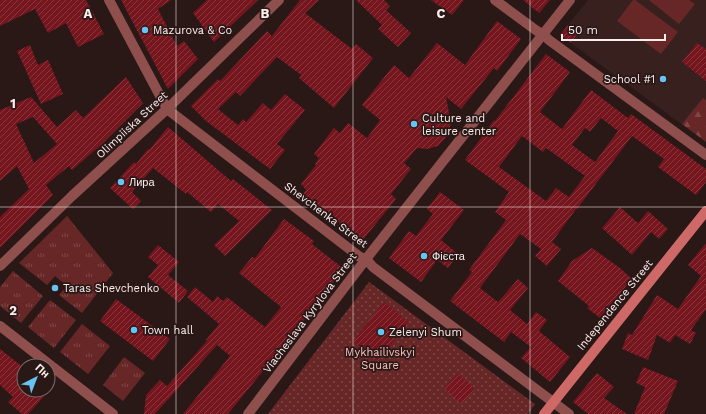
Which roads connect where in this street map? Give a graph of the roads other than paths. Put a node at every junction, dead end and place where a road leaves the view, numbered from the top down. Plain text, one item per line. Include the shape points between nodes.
1 (109, 0) edge
2 (279, 0) edge
3 (495, 0) edge
4 (570, 0) edge
5 (543, 34) junction
6 (167, 109) junction
7 (706, 155) edge
8 (706, 211) edge
9 (366, 259) junction
10 (0, 266) edge
11 (0, 326) edge
12 (553, 402) junction
13 (113, 414) edge
14 (248, 414) edge
15 (544, 414) edge
16 (569, 414) edge

1 - 6 street, Shevchenka Street
2 - 6 street, Olimpiiska Street
3 - 5 street
4 - 5 street, Viacheslava Kyrylova Street
5 - 7 street
5 - 9 street, Viacheslava Kyrylova Street
6 - 9 street, Shevchenka Street via 360,257
6 - 10 street, Olimpiiska Street
8 - 12 street, Independence Street
9 - 12 street, Shevchenka Street
9 - 14 street, Viacheslava Kyrylova Street
11 - 13 street
12 - 15 street, Independence Street
12 - 16 street, Shevchenka Street

